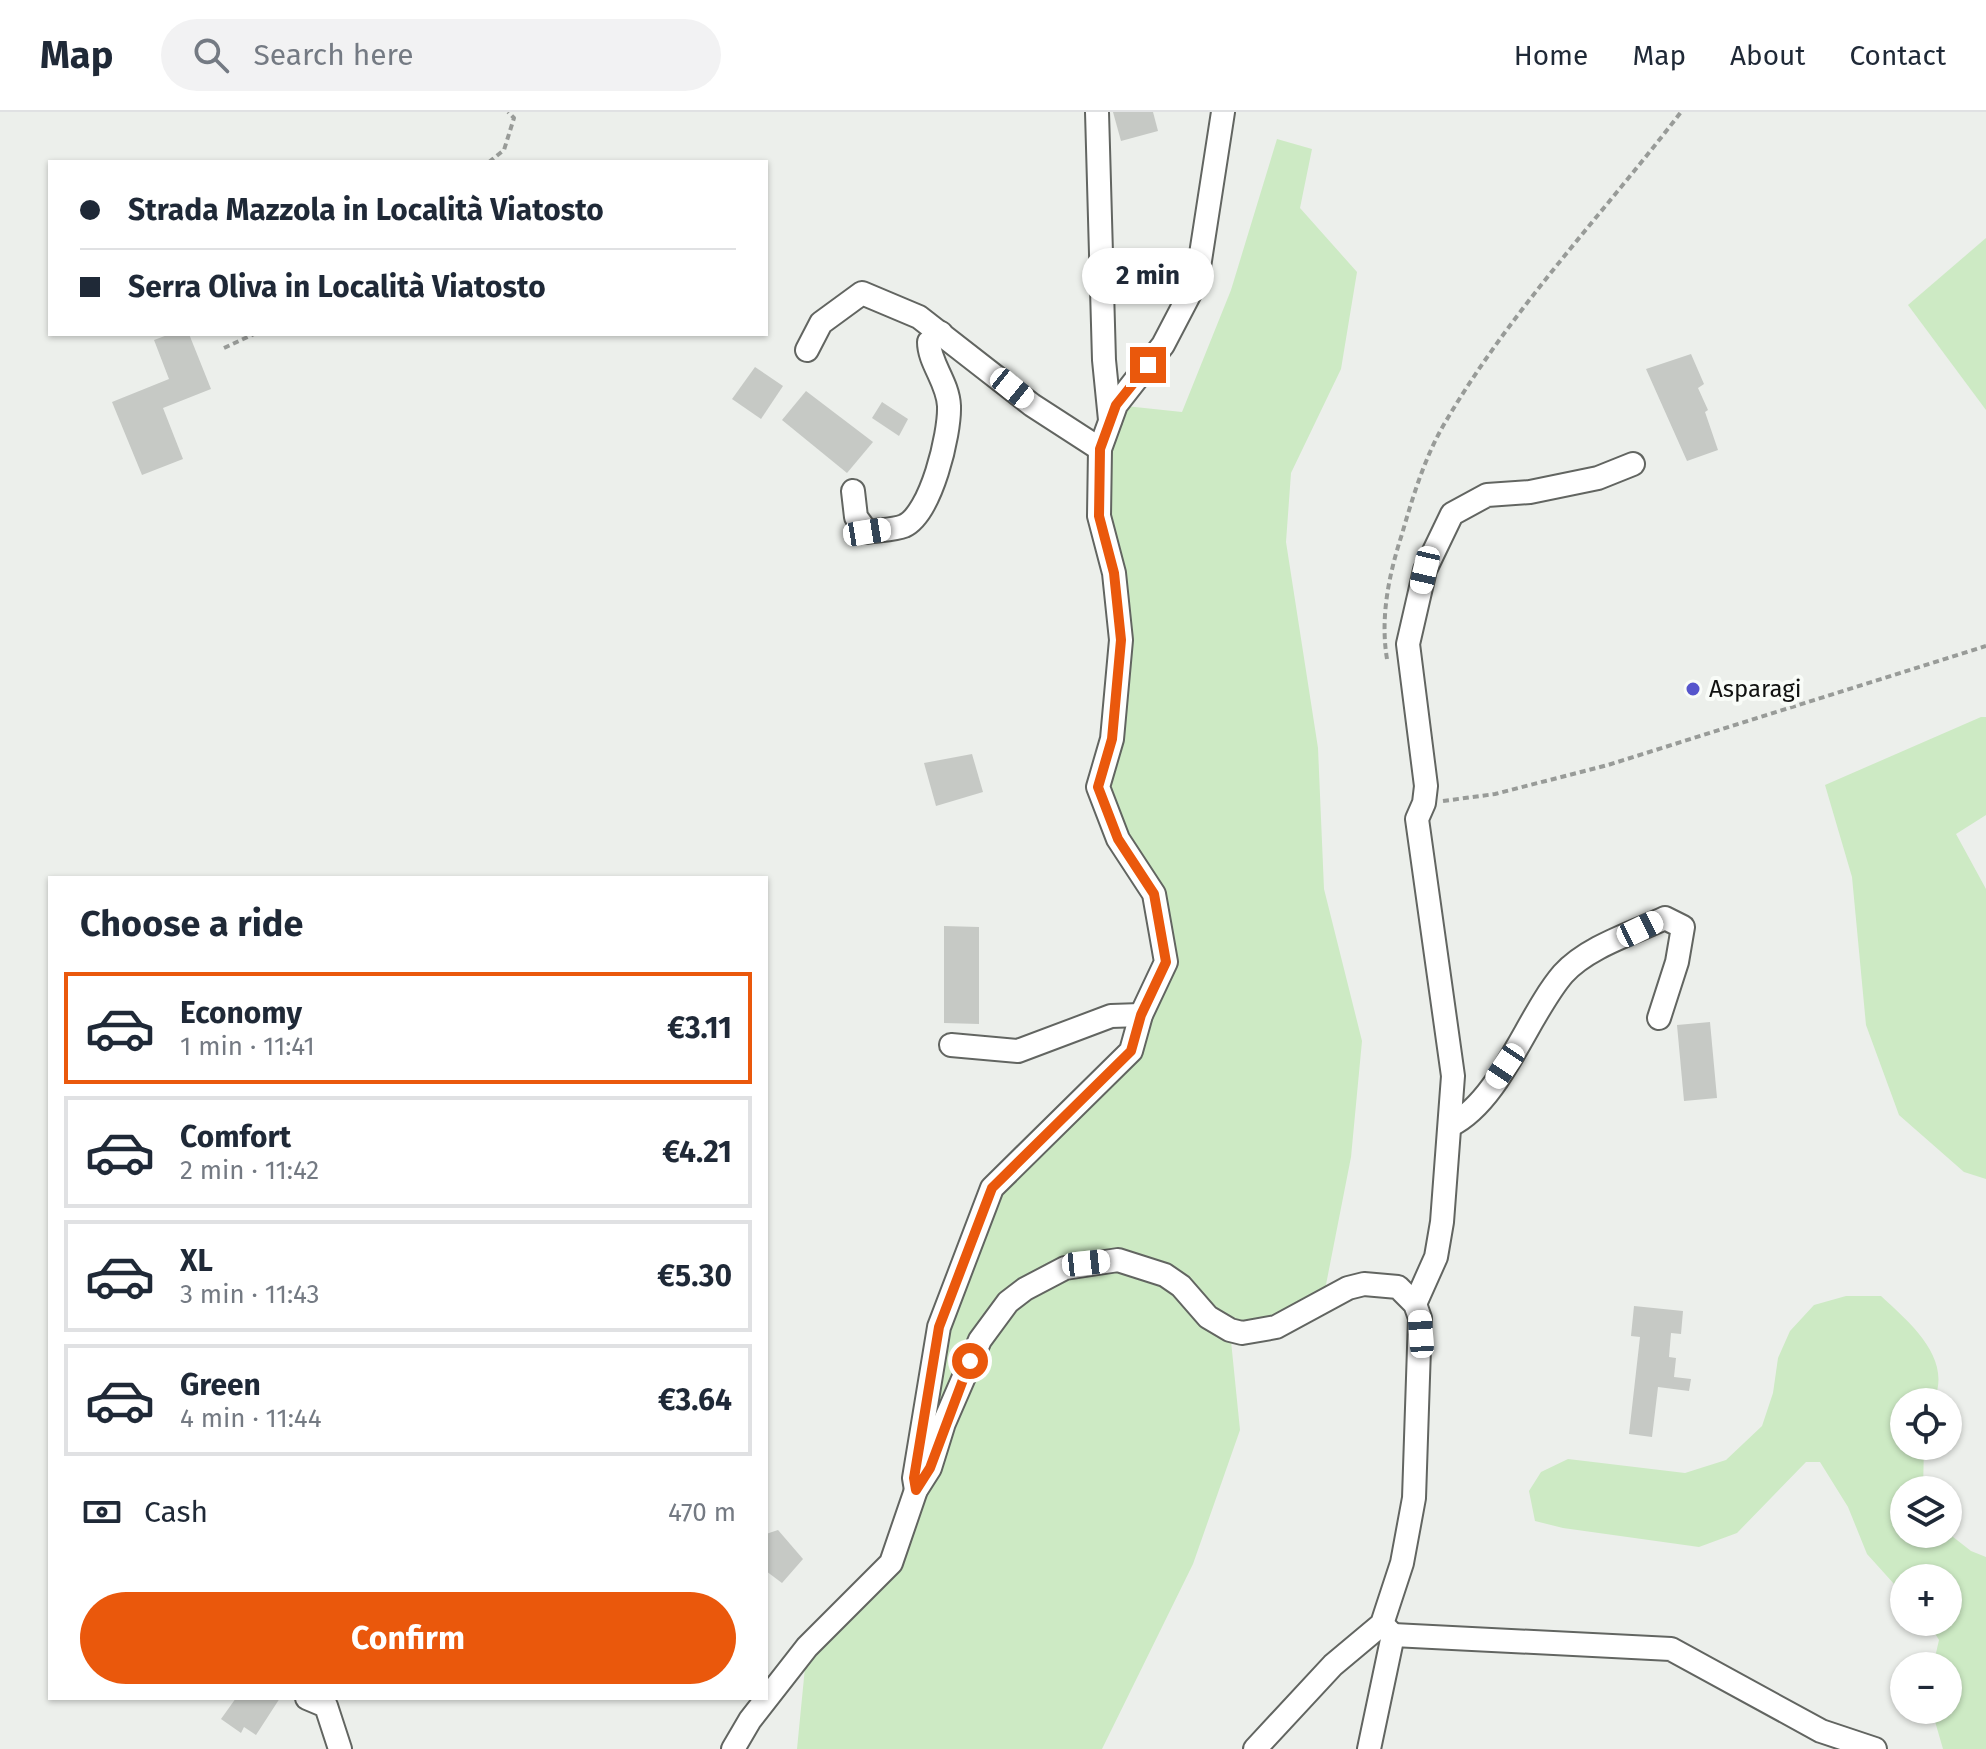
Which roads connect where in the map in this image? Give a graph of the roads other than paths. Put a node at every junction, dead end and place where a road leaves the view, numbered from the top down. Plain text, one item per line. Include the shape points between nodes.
1 (1097, 112) edge
2 (1223, 112) edge
3 (941, 333) junction
4 (807, 350) dead end
5 (1110, 421) junction
6 (1100, 449) junction
7 (1633, 464) dead end
8 (853, 491) dead end
9 (1141, 1015) junction
10 (1659, 1018) dead end
11 (951, 1045) dead end
12 (1451, 1125) junction
13 (1415, 1304) junction
14 (916, 1490) junction
15 (1387, 1629) junction
16 (768, 1697) edge
17 (312, 1700) edge
18 (766, 1700) edge
19 (340, 1749) edge
20 (733, 1749) edge
21 (1255, 1749) edge
22 (1369, 1749) edge
23 (1875, 1749) edge

1 - 5 street
2 - 5 street via 1197,280 1163,345 1116,405
3 - 4 street via 919,317 862,293 821,323
3 - 6 street via 1032,405
3 - 8 street via 929,342 929,354 941,372 949,406 941,455 924,507 905,526 867,532 856,517
5 - 6 street
6 - 9 street via 1099,516 1114,573 1121,640 1112,739 1098,787 1118,839 1154,894 1166,962
7 - 12 street via 1598,478 1487,495 1452,514 1425,570 1408,644 1426,786 1417,819 1449,1028
9 - 11 street via 1111,1016 1018,1051
9 - 14 street via 1131,1051 992,1188 939,1327
10 - 12 street via 1683,927 1665,918 1565,972 1492,1084 1463,1119
12 - 13 street via 1436,1257
13 - 14 street via 1398,1287 1364,1284 1276,1327 1242,1333 1208,1317 1181,1286 1147,1268 1118,1260 1065,1268 1008,1302 980,1340 930,1468
13 - 15 street via 1421,1334 1414,1498
14 - 16 street via 891,1563 807,1647
15 - 21 street via 1333,1665
15 - 22 street
15 - 23 street via 1671,1649 1821,1731
17 - 19 street via 326,1706
18 - 20 street

